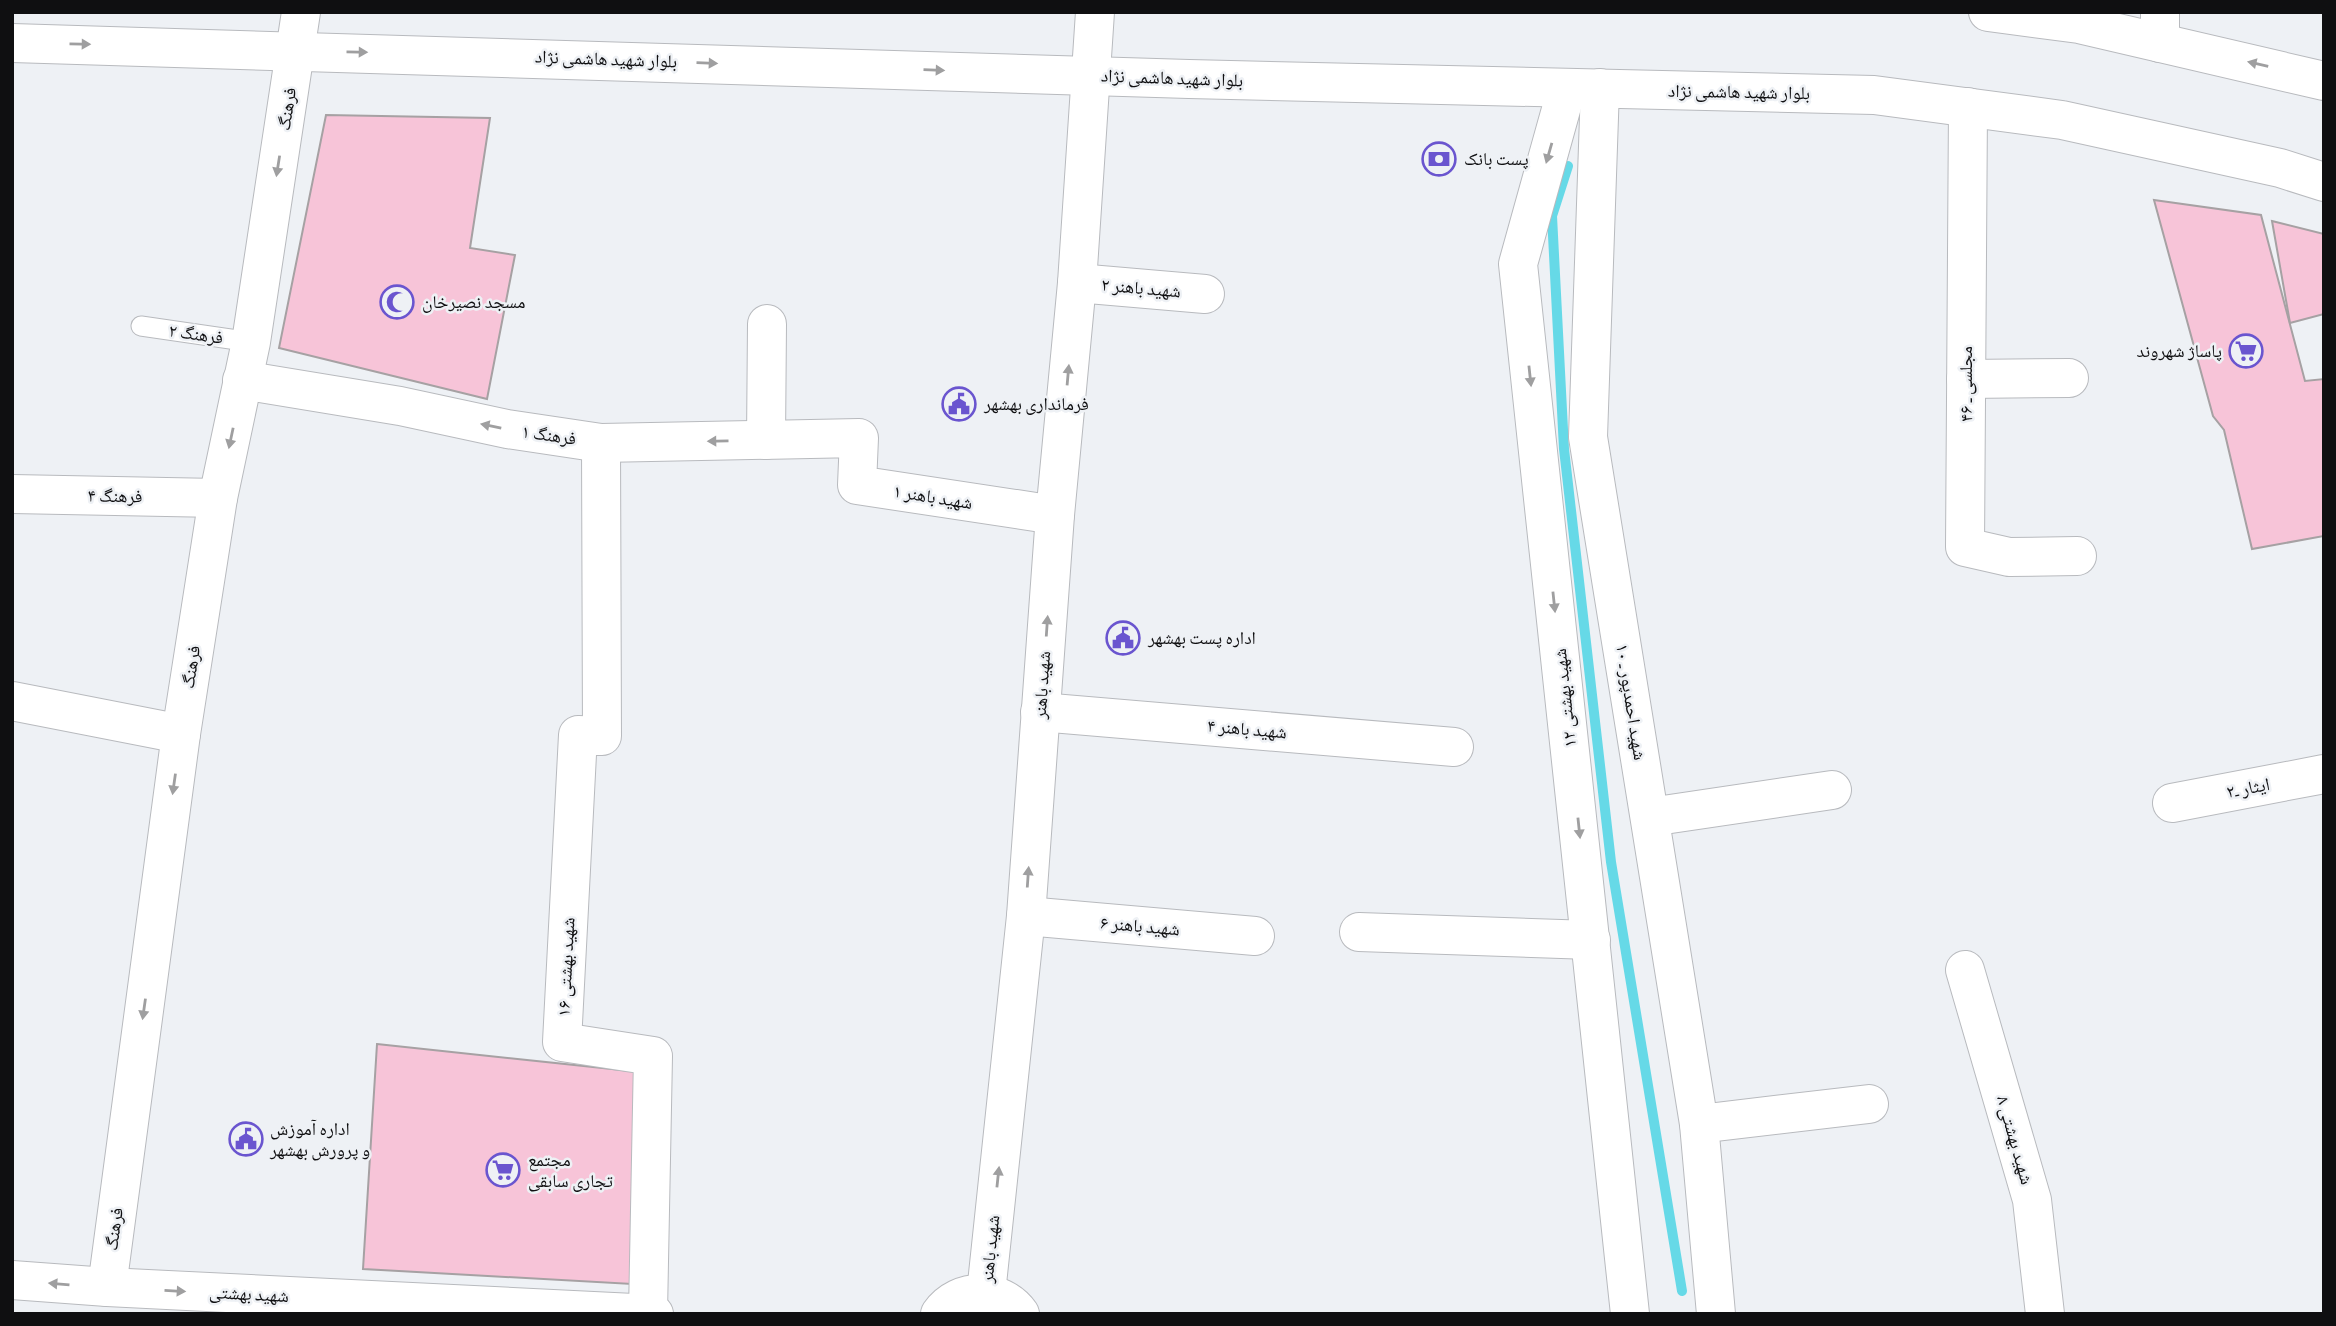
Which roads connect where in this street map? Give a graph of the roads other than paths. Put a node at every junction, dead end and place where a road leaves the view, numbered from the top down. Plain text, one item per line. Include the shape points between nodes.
1 (301, 12) edge
2 (1095, 12) edge
3 (1988, 12) edge
4 (2160, 27) edge
5 (12, 43) edge
6 (296, 50) junction
7 (1092, 75) junction
8 (2324, 81) edge
9 (1584, 88) junction
10 (1968, 107) junction
11 (2324, 183) edge
12 (1077, 283) junction
13 (1205, 294) dead end
14 (767, 324) dead end
15 (141, 326) dead end
16 (251, 342) junction
17 (2069, 378) dead end
18 (1966, 379) junction
19 (243, 380) junction
20 (859, 438) joint
21 (766, 440) junction
22 (601, 443) junction
23 (12, 494) edge
24 (218, 498) junction
25 (1055, 515) junction
26 (2077, 556) dead end
27 (12, 701) edge
28 (1040, 712) junction
29 (181, 734) junction
30 (1454, 747) dead end
31 (2324, 774) edge
32 (1832, 790) dead end
33 (2172, 803) dead end
34 (1650, 817) junction
35 (1026, 916) junction
36 (1359, 932) dead end
37 (1255, 936) dead end
38 (1591, 940) junction
39 (1965, 970) dead end
40 (1870, 1104) dead end
41 (1699, 1124) junction
42 (12, 1280) edge
43 (107, 1287) junction
44 (985, 1293) junction
45 (648, 1313) edge
46 (653, 1314) edge
47 (940, 1314) edge
48 (1020, 1314) edge
49 (1630, 1314) edge
50 (1716, 1314) edge
51 (2045, 1314) edge

1 - 6 street, فرهنگ
2 - 7 street, شهید باهنر
3 - 4 street via 2079,24
8 -> 4 street
5 -> 6 street, بلوار شهید هاشمی نژاد
6 -> 7 street, بلوار شهید هاشمی نژاد
6 -> 16 street, فرهنگ
7 - 9 street, بلوار شهید هاشمی نژاد
7 - 12 street, شهید باهنر
9 - 10 street, بلوار شهید هاشمی نژاد via 1874,95
9 - 34 street, شهید احمدپور ـ ۱۰ via 1588,438
9 -> 38 street, شهید بهشتی ۱۲ via 1518,264
10 - 11 street, بلوار شهید هاشمی نژاد via 2062,120 2280,168
10 - 18 street, مجلسی ـ ۴۶
12 - 13 street, شهید باهنر ۲
25 -> 12 street, شهید باهنر
14 - 21 street
15 - 16 lane, فرهنگ ۲
16 - 19 street, فرهنگ
17 - 18 street
18 - 26 street, مجلسی ـ ۴۶ via 1965,547 2009,557
22 -> 19 street, فرهنگ ۱
19 -> 24 street, فرهنگ
20 - 21 street, فرهنگ ۱
20 - 25 street, شهید باهنر ۱ via 857,485
21 -> 22 street, فرهنگ ۱
22 - 45 street, شهید بهشتی ۱۶ via 602,736 578,735 562,1042 653,1056
23 - 24 street, فرهنگ ۴
24 - 29 street, فرهنگ
28 -> 25 street, شهید باهنر
27 - 29 street
28 - 30 street, شهید باهنر ۴
35 -> 28 street, شهید باهنر
29 -> 43 street, فرهنگ
31 - 33 street, ایثار ـ۲
32 - 34 street
34 - 41 street, شهید احمدپور ـ ۱۰
35 - 37 street, شهید باهنر ۶
44 -> 35 street, شهید باهنر
36 - 38 street
38 - 49 street, شهید بهشتی ۱۲
39 - 51 street, شهید بهشتی ۸ via 2032,1200
40 - 41 street
41 - 50 street, شهید احمدپور ـ ۱۰
43 -> 42 street, شهید بهشتی
43 -> 45 street, شهید بهشتی
44 - 47 street via 956,1299
44 - 48 street via 1007,1301
45 - 46 street, شهید بهشتی

